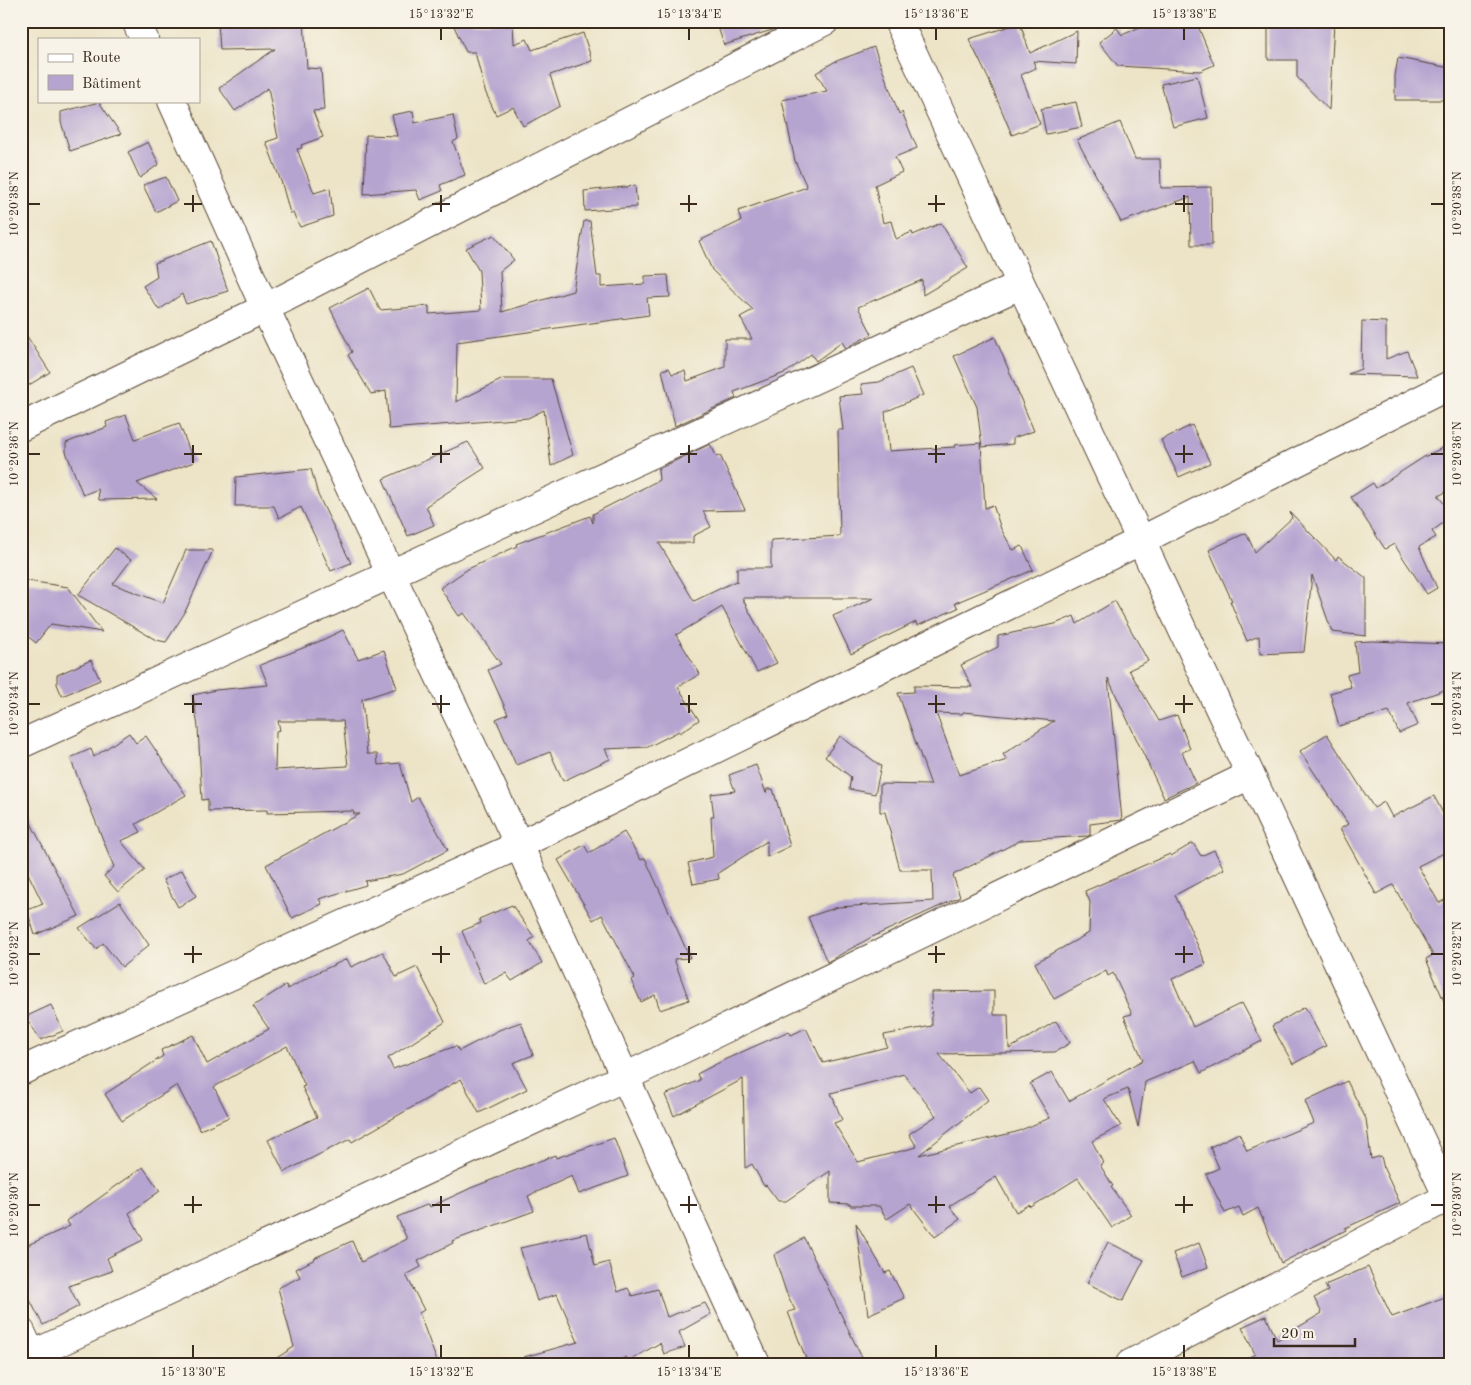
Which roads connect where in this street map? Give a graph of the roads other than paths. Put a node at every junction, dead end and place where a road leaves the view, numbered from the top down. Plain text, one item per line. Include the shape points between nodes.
1 (136, 21) edge
2 (825, 21) edge
3 (898, 21) edge
4 (144, 38) edge
5 (172, 102) edge
6 (1020, 285) junction
7 (264, 308) junction
8 (1450, 385) edge
9 (21, 427) edge
10 (1140, 541) junction
11 (392, 575) junction
12 (21, 744) edge
13 (1250, 775) junction
14 (519, 845) junction
15 (21, 1071) edge
16 (625, 1077) junction
17 (1449, 1198) edge
18 (28, 1353) edge
19 (756, 1364) edge
20 (1130, 1364) edge

1 - 4 street
2 - 7 street
3 - 6 street
5 - 7 street
6 - 10 street
6 - 11 street
7 - 9 street
7 - 11 street
8 - 10 street
10 - 13 street
10 - 14 street
11 - 12 street
11 - 14 street
13 - 16 street
13 - 17 street
14 - 15 street
14 - 16 street
16 - 18 street
16 - 19 street
17 - 20 street

